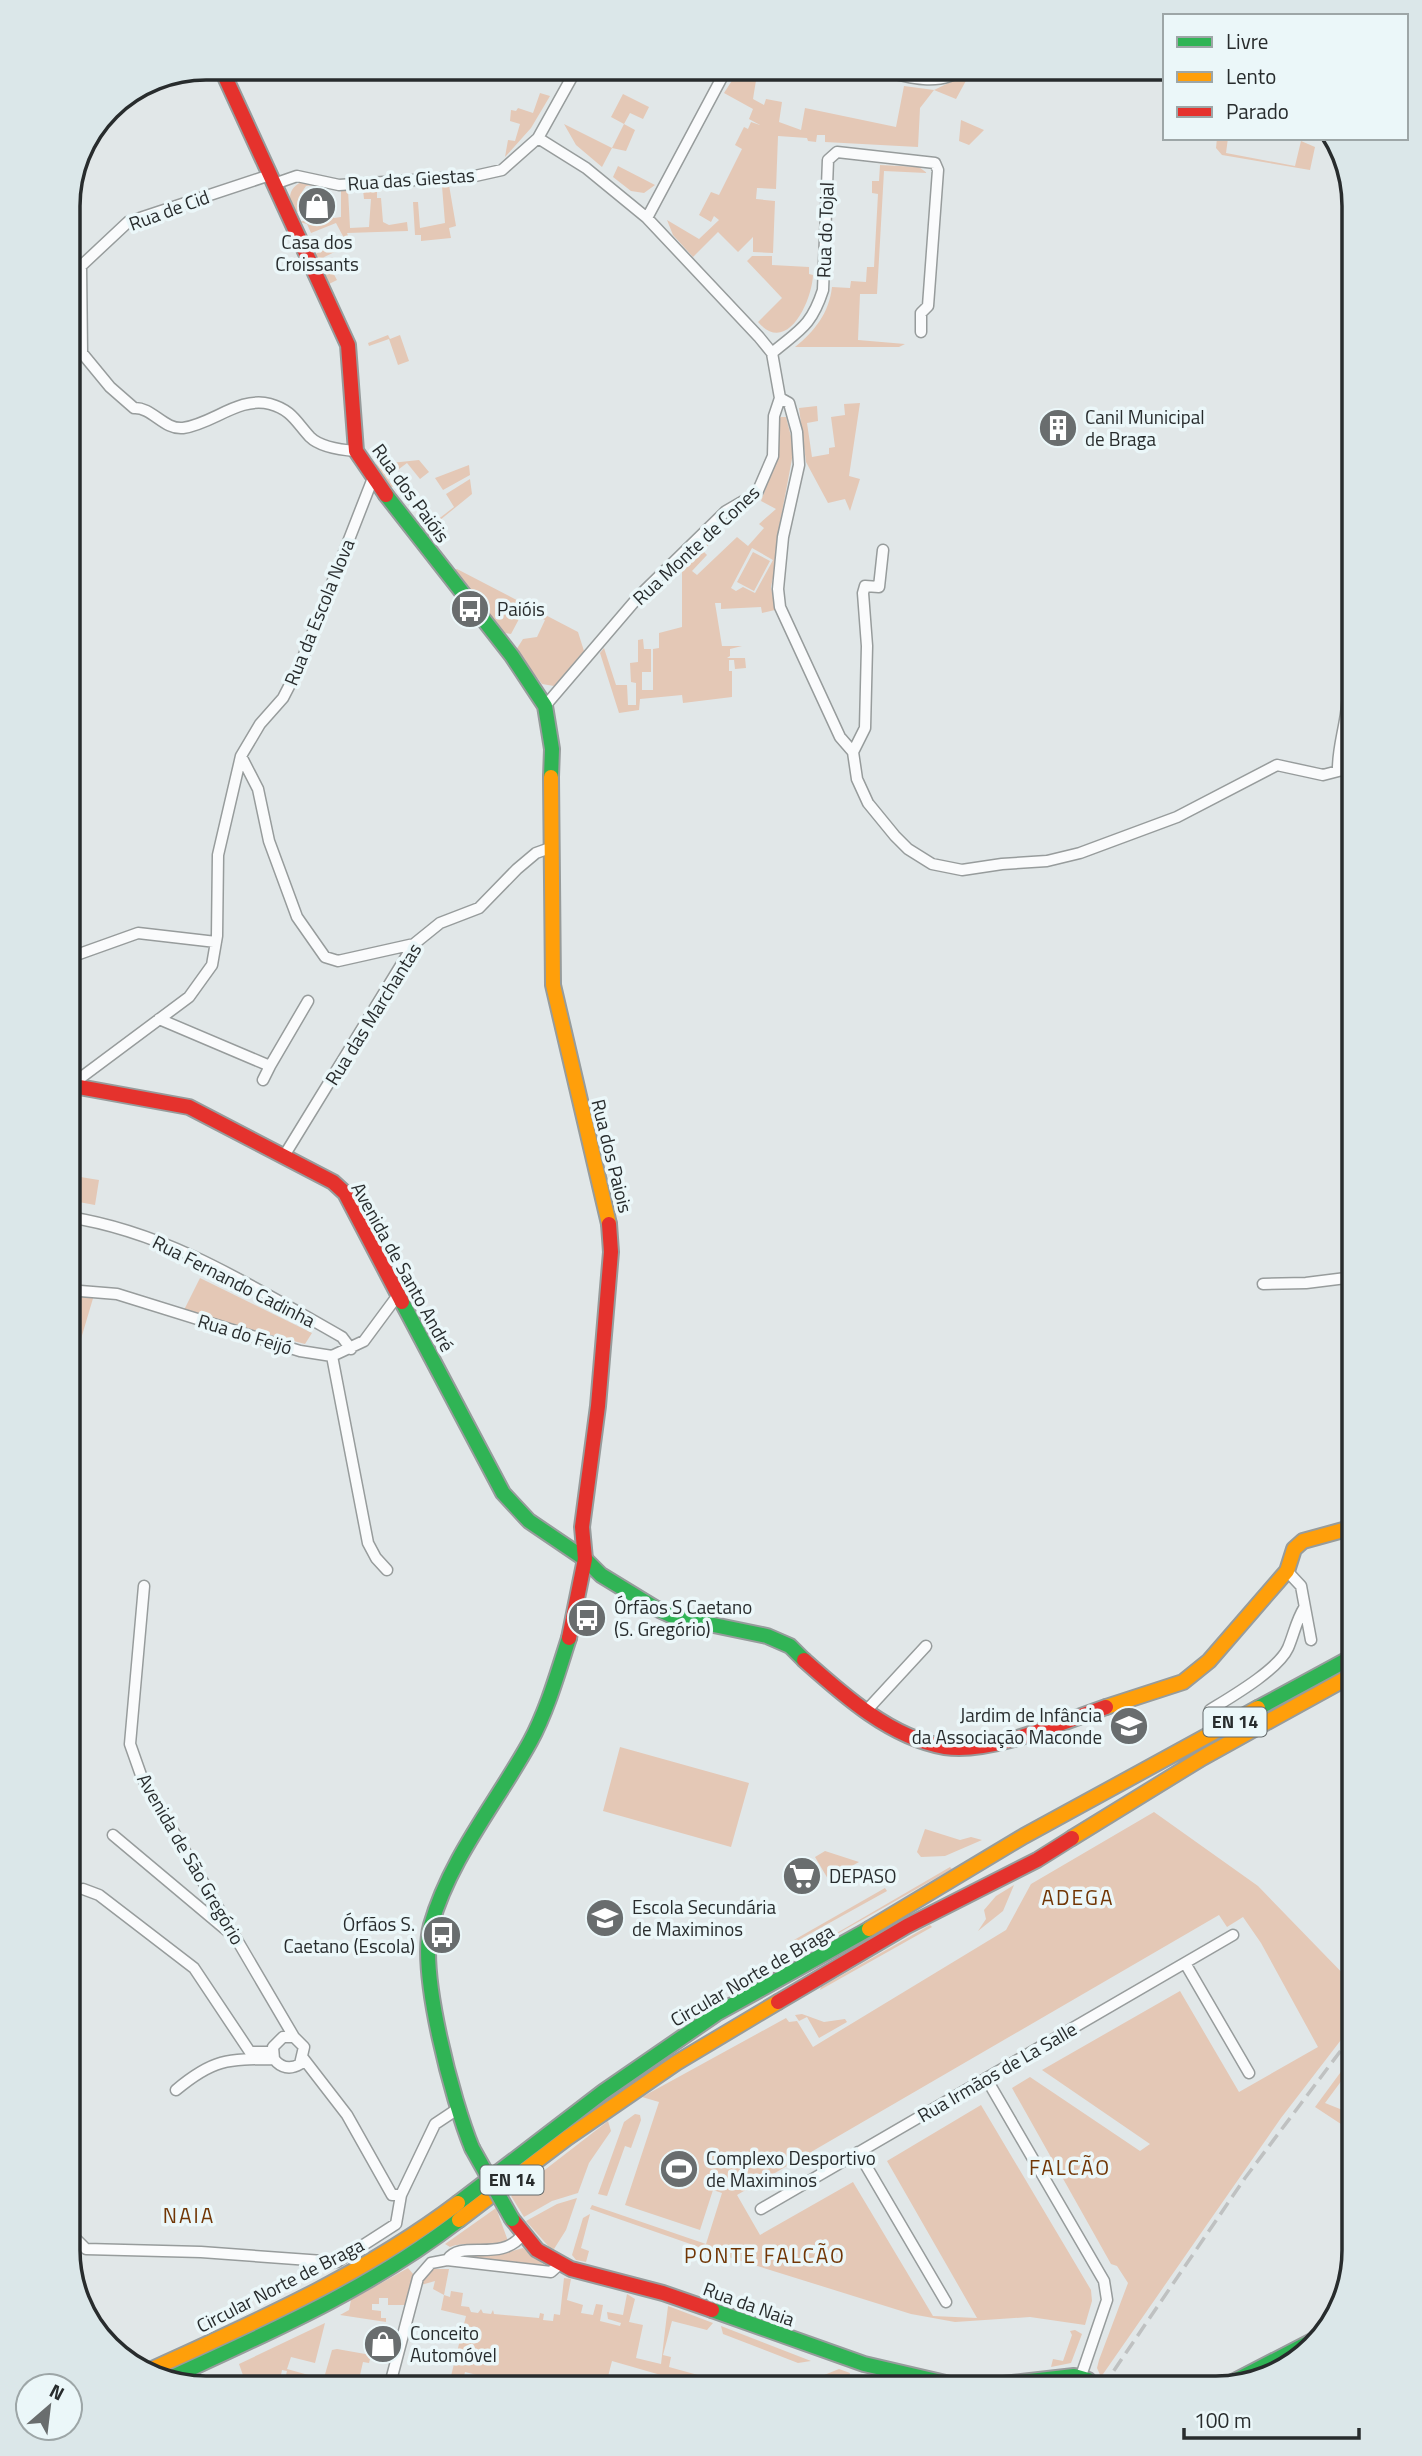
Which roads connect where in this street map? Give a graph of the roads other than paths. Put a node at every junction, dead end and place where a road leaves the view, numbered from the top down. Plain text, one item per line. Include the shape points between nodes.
1 (227, 81) edge
2 (570, 81) edge
3 (720, 81) edge
4 (538, 138) junction
5 (272, 180) junction
6 (648, 218) junction
7 (81, 266) joint
8 (921, 332) dead end
9 (772, 353) junction
10 (780, 398) junction
11 (356, 451) junction
12 (373, 478) junction
13 (883, 550) dead end
14 (545, 706) junction
15 (1342, 731) edge
16 (853, 752) junction
17 (242, 756) junction
18 (1338, 769) junction
19 (1342, 769) edge
20 (550, 848) junction
21 (216, 942) junction
22 (414, 944) junction
23 (81, 953) edge
24 (308, 1001) dead end
25 (159, 1019) junction
26 (270, 1066) junction
27 (81, 1077) edge
28 (263, 1080) dead end
29 (81, 1087) edge
30 (284, 1156) junction
31 (81, 1220) edge
32 (1342, 1278) edge
33 (1263, 1284) dead end
34 (80, 1291) edge
35 (398, 1294) junction
36 (351, 1349) junction
37 (332, 1356) junction
38 (1342, 1530) edge
39 (585, 1559) junction
40 (387, 1570) dead end
41 (1287, 1571) junction
42 (144, 1586) dead end
43 (1304, 1608) junction
44 (1311, 1640) dead end
45 (926, 1646) dead end
46 (1342, 1663) edge
47 (1342, 1681) edge
48 (1210, 1710) dead end
49 (866, 1711) junction
50 (113, 1835) dead end
51 (83, 1889) dead end
52 (1233, 1936) dead end
53 (239, 1941) junction
54 (1185, 1963) junction
55 (294, 2037) junction
56 (273, 2056) junction
57 (303, 2058) junction
58 (1249, 2073) dead end
59 (986, 2078) junction
60 (176, 2090) dead end
61 (456, 2110) junction
62 (859, 2152) junction
63 (401, 2195) junction
64 (761, 2208) dead end
65 (523, 2234) junction
66 (80, 2243) edge
67 (447, 2260) junction
68 (560, 2264) junction
69 (946, 2302) dead end
70 (159, 2366) edge
71 (181, 2373) edge
72 (392, 2375) edge
73 (910, 2376) edge
74 (1091, 2376) edge

1 - 5 main road, Rua dos Paióis
2 - 4 street, Rua das Giestas
3 - 6 street
4 - 5 street, Rua das Giestas via 502,170 475,176 339,185 297,176
4 - 6 street via 586,168
5 - 7 street, Rua de Cid via 128,222
5 - 11 main road, Rua dos Paióis via 348,345
6 - 9 street
7 - 11 street via 82,353 134,408 183,428 248,404 267,403 294,415 321,444
8 - 9 street, Rua do Tojal via 921,313 928,306 935,163 837,152 828,160 823,290 818,307 807,326
9 - 10 street
10 - 14 street, Rua Monte de Cones via 774,416 773,456 757,493 726,511 640,595
10 - 16 street via 789,403 799,465 783,537 780,607 839,737
11 - 12 main road, Rua dos Paióis
12 - 14 main road, Rua dos Paióis via 512,656
12 - 17 street, Rua da Escola Nova via 300,665
13 - 16 street via 879,587 865,586 863,593 865,728
14 - 20 main road, Rua dos Paióis via 552,749
15 - 18 street
16 - 18 street via 857,779 868,803 895,836 932,864 962,870 1080,853 1177,817 1277,765 1323,775
17 - 21 street, Rua da Escola Nova via 218,855
17 - 22 street via 258,789 269,841 298,916 325,957 338,961
18 - 19 street
20 - 22 street, Rua das Marchantas via 517,869 479,908 440,923
20 - 39 main road, Rua dos Paiois via 553,985 609,1218 611,1252 582,1527
21 - 23 street via 138,933
21 - 25 street, Rua da Escola Nova via 212,965 202,981
22 - 30 street, Rua das Marchantas
24 - 26 street
25 - 26 street
25 - 27 street, Rua da Escola Nova
26 - 28 street
29 - 30 main road, Avenida de Santo André via 188,1107
30 - 35 main road, Avenida de Santo André via 345,1193
31 - 36 street, Rua Fernando Cadinha via 128,1229 173,1246 342,1337
32 - 33 street
34 - 37 street, Rua do Feijó via 117,1294 300,1351
35 - 36 street, Rua do Feijó via 364,1341
35 - 39 main road, Avenida de Santo André via 503,1493 529,1521
36 - 37 street, Rua do Feijó
37 - 40 street via 368,1543
38 - 41 main road, Avenida de Santo André via 1303,1541 1294,1549
39 - 49 main road, Avenida de Santo André via 609,1580 676,1617 766,1636 790,1647
39 - 61 main road, Rua dos Paiois via 569,1639 530,1740 459,1860 431,1926 427,1965
41 - 43 street via 1301,1586
41 - 49 main road, Avenida de Santo André via 1209,1661 1183,1682 1130,1702 971,1747 945,1747 911,1736
42 - 53 street, Avenida de São Gregório via 130,1744 142,1778
43 - 44 street
43 - 48 street via 1287,1651 1272,1667
45 - 49 street
46 - 70 main road, Circular Norte de Braga / EN 14 via 1024,1836 929,1895 716,2014 383,2255 295,2304
47 - 71 main road, Circular Norte de Braga / EN 14 via 1202,1758 1037,1860 896,1932 676,2063 385,2273
50 - 53 street
51 - 56 street via 99,1895 194,1968 250,2052
52 - 54 street, Rua Irmãos de La Salle
53 - 55 street, Avenida de São Gregório
54 - 58 street
54 - 59 street, Rua Irmãos de La Salle
55 - 56 street via 278,2039
55 - 57 street via 304,2047
56 - 57 street via 282,2067 290,2068
56 - 60 street via 225,2060 202,2069
57 - 63 street via 347,2115 392,2196
59 - 62 street, Rua Irmãos de La Salle
59 - 74 street via 1104,2280 1107,2300
61 - 63 street via 435,2124
61 - 65 main road, Rua da Naia, bridge via 472,2148
62 - 64 street, Rua Irmãos de La Salle
62 - 69 street
63 - 66 street via 396,2224 337,2262 86,2249
65 - 67 street via 511,2247 452,2254
65 - 68 main road, Rua da Naia via 537,2250
67 - 68 street via 551,2272
67 - 72 street via 431,2263 418,2278
68 - 73 main road, Rua da Naia via 663,2293 838,2357

